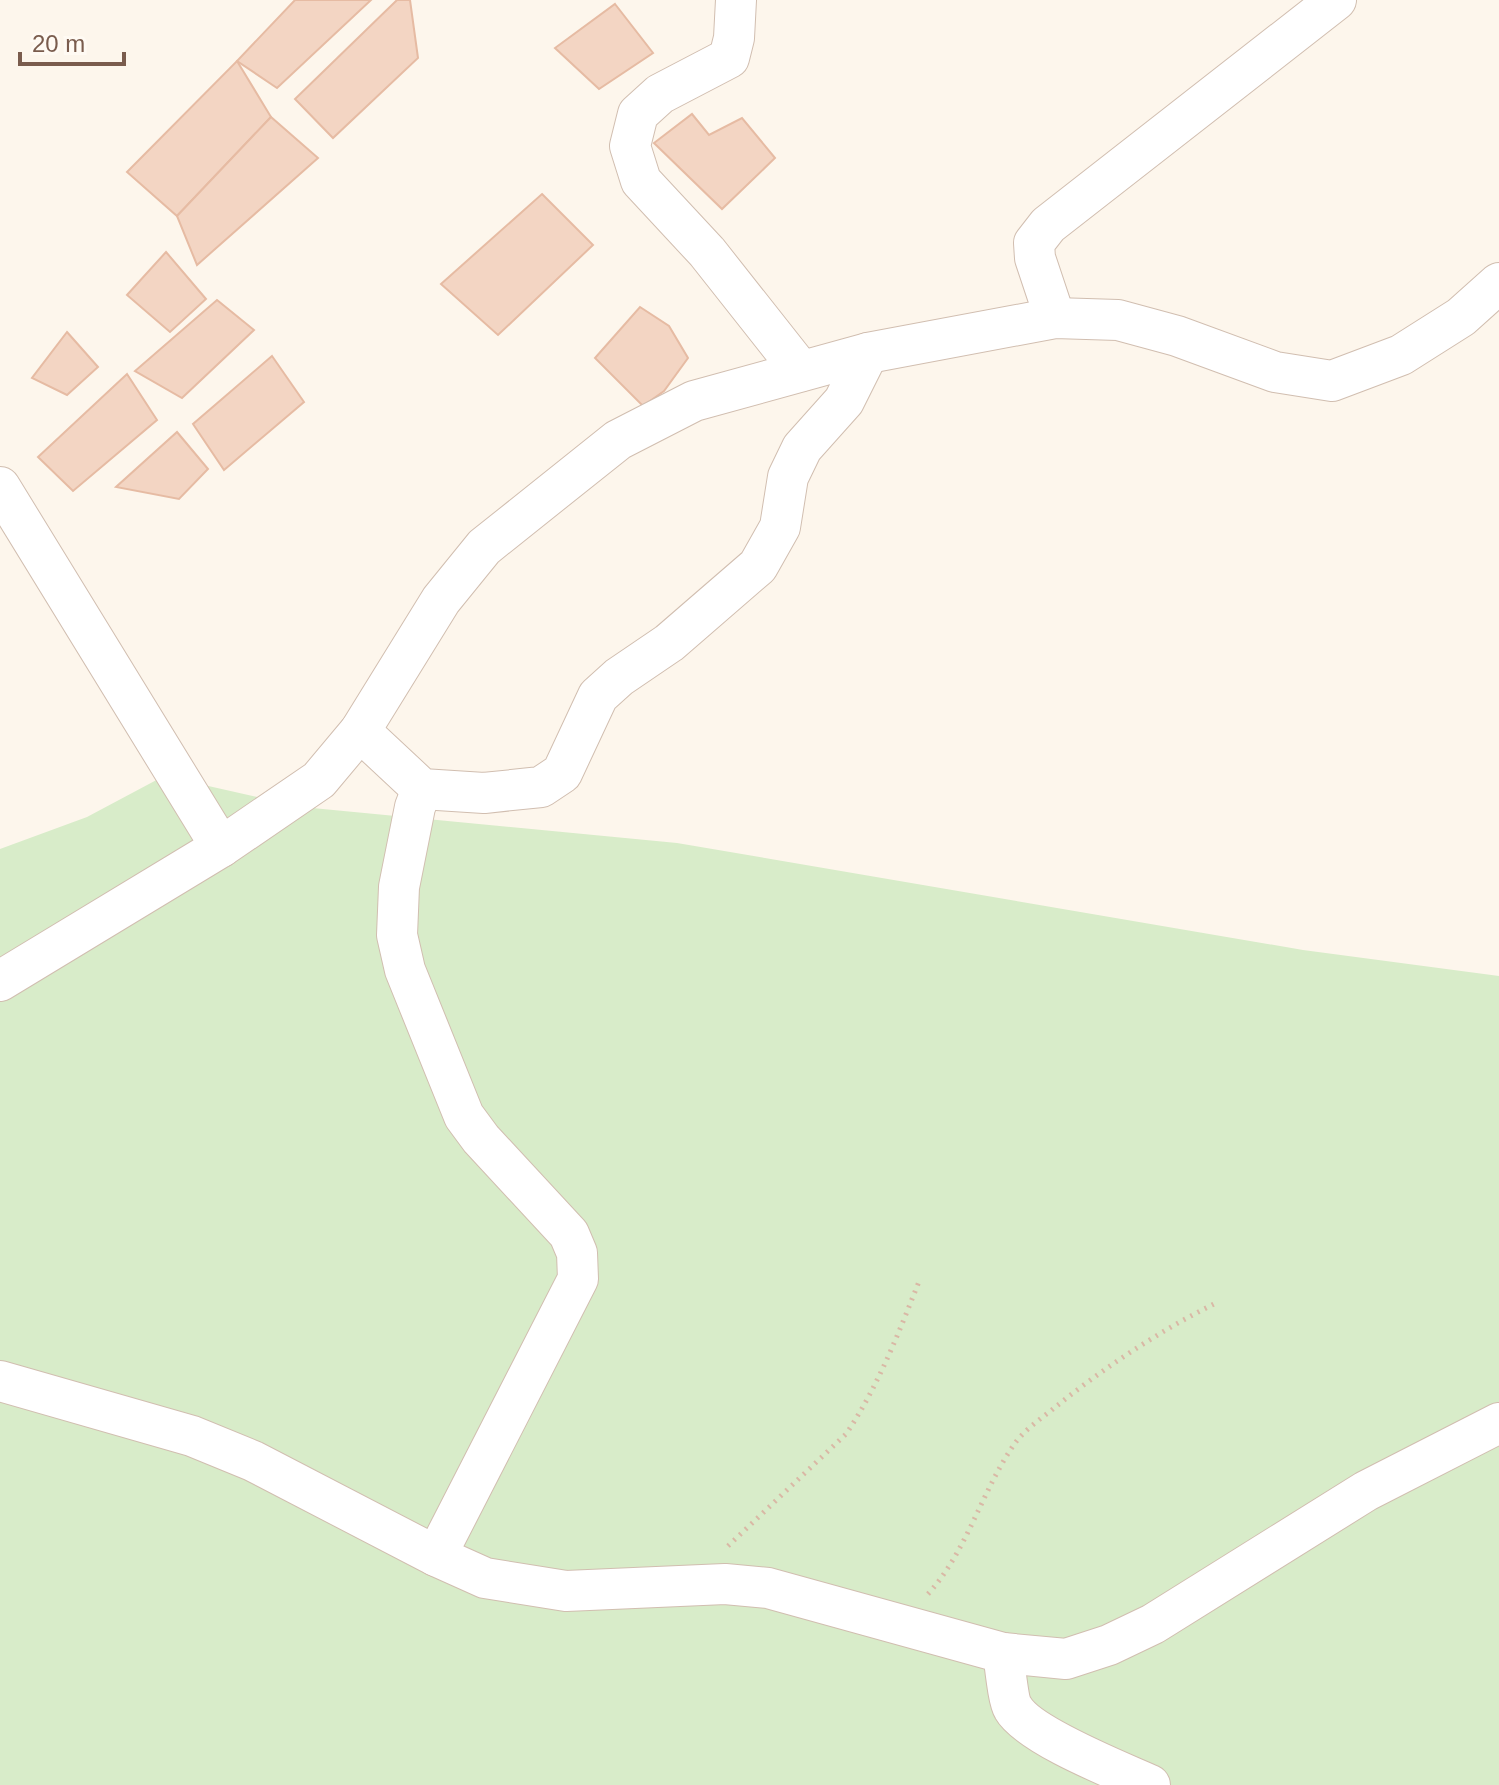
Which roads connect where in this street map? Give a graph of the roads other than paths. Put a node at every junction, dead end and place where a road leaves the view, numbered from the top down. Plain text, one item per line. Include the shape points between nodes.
1 (736, 0) edge
2 (1336, 0) edge
3 (1499, 283) edge
4 (1055, 318) junction
5 (868, 353) junction
6 (801, 371) junction
7 (0, 487) edge
8 (360, 731) junction
9 (422, 789) junction
10 (221, 847) junction
11 (0, 981) edge
12 (0, 1381) edge
13 (1499, 1423) edge
14 (436, 1556) junction
15 (1003, 1653) junction
16 (1150, 1785) edge

1 - 6 street via 729,58 660,94 638,114 630,146 641,181 707,252
2 - 4 street via 1048,225 1034,243 1035,258
3 - 4 street via 1461,317 1401,355 1332,381 1275,372 1118,320
4 - 5 street
5 - 6 street
5 - 9 street via 844,401 802,448 788,477 780,527 758,566 598,696 562,773 541,787 484,793
6 - 8 street via 694,401 618,440 484,547 441,600
7 - 10 street
8 - 9 street
8 - 10 street via 319,780
9 - 14 street via 399,887 397,935 405,970 464,1116 569,1234 577,1253 578,1279
10 - 11 street
12 - 14 street via 192,1436 253,1461
13 - 15 street via 1366,1491 1153,1624 1109,1645 1066,1659
14 - 15 street via 485,1578 566,1591 725,1584 768,1588
15 - 16 street via 1013,1708 1040,1732

